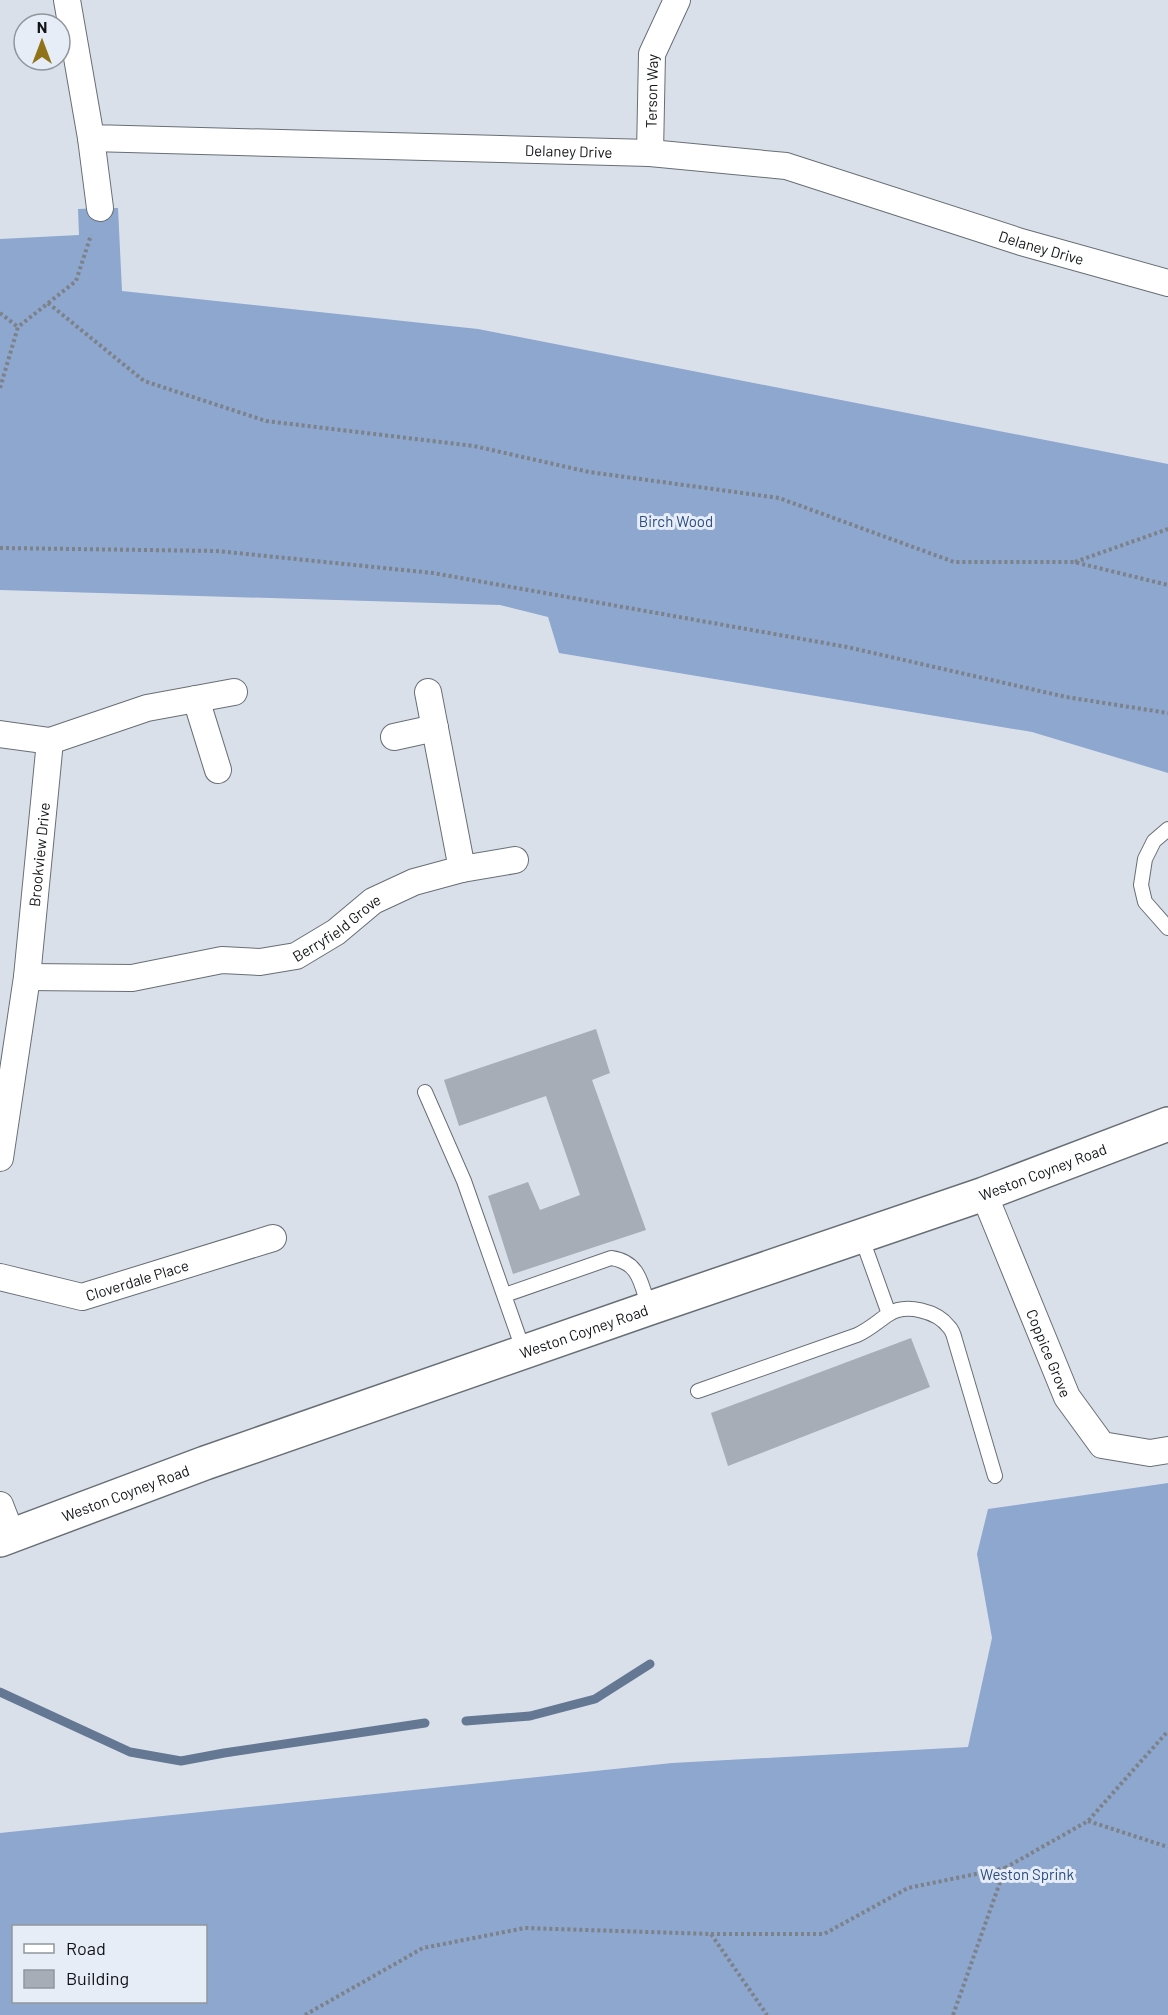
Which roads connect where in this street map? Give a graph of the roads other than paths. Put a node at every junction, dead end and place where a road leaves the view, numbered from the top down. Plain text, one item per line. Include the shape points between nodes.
1 (67, 0) edge
2 (677, 0) edge
3 (91, 138) junction
4 (650, 153) junction
5 (100, 208) road end
6 (1168, 283) edge
7 (234, 692) dead end
8 (428, 692) dead end
9 (196, 699) junction
10 (435, 728) junction
11 (0, 734) edge
12 (394, 737) dead end
13 (50, 741) junction
14 (218, 770) dead end
15 (1168, 829) edge
16 (515, 860) dead end
17 (462, 869) junction
18 (1168, 928) edge
19 (27, 977) junction
20 (425, 1092) dead end
21 (1168, 1124) edge
22 (0, 1158) edge
23 (984, 1194) junction
24 (861, 1236) junction
25 (273, 1238) dead end
26 (0, 1277) edge
27 (505, 1294) junction
28 (650, 1308) junction
29 (889, 1314) junction
30 (524, 1352) junction
31 (698, 1391) dead end
32 (1168, 1450) edge
33 (995, 1476) dead end
34 (0, 1505) edge
35 (6, 1538) edge

1 - 3 street
2 - 4 street, Terson Way via 652,54
3 - 4 street, Delaney Drive
3 - 5 street
4 - 6 street, Delaney Drive via 786,166 1021,242
7 - 9 street
8 - 10 street
9 - 13 street via 147,708
9 - 14 street
10 - 12 street
10 - 17 street
11 - 13 street
13 - 19 street, Brookview Drive
15 - 18 lane via 1154,841 1145,859 1141,885 1145,902
16 - 17 street, Berryfield Grove
17 - 19 street, Berryfield Grove via 414,882 373,901 336,932 296,956 260,962 222,960 132,978
19 - 22 street, Brookview Drive
20 - 27 lane via 464,1181
21 - 23 street, Weston Coyney Road
23 - 24 street, Weston Coyney Road
23 - 32 street, Coppice Grove via 1067,1397 1102,1444 1150,1453
24 - 28 street, Weston Coyney Road
24 - 29 lane
25 - 26 street, Cloverdale Place via 82,1297
27 - 28 lane via 611,1258 637,1271
27 - 30 lane
28 - 30 street, Weston Coyney Road
29 - 31 lane via 858,1335
29 - 33 lane via 924,1311 950,1327
30 - 35 street, Weston Coyney Road via 205,1463
34 - 35 street

